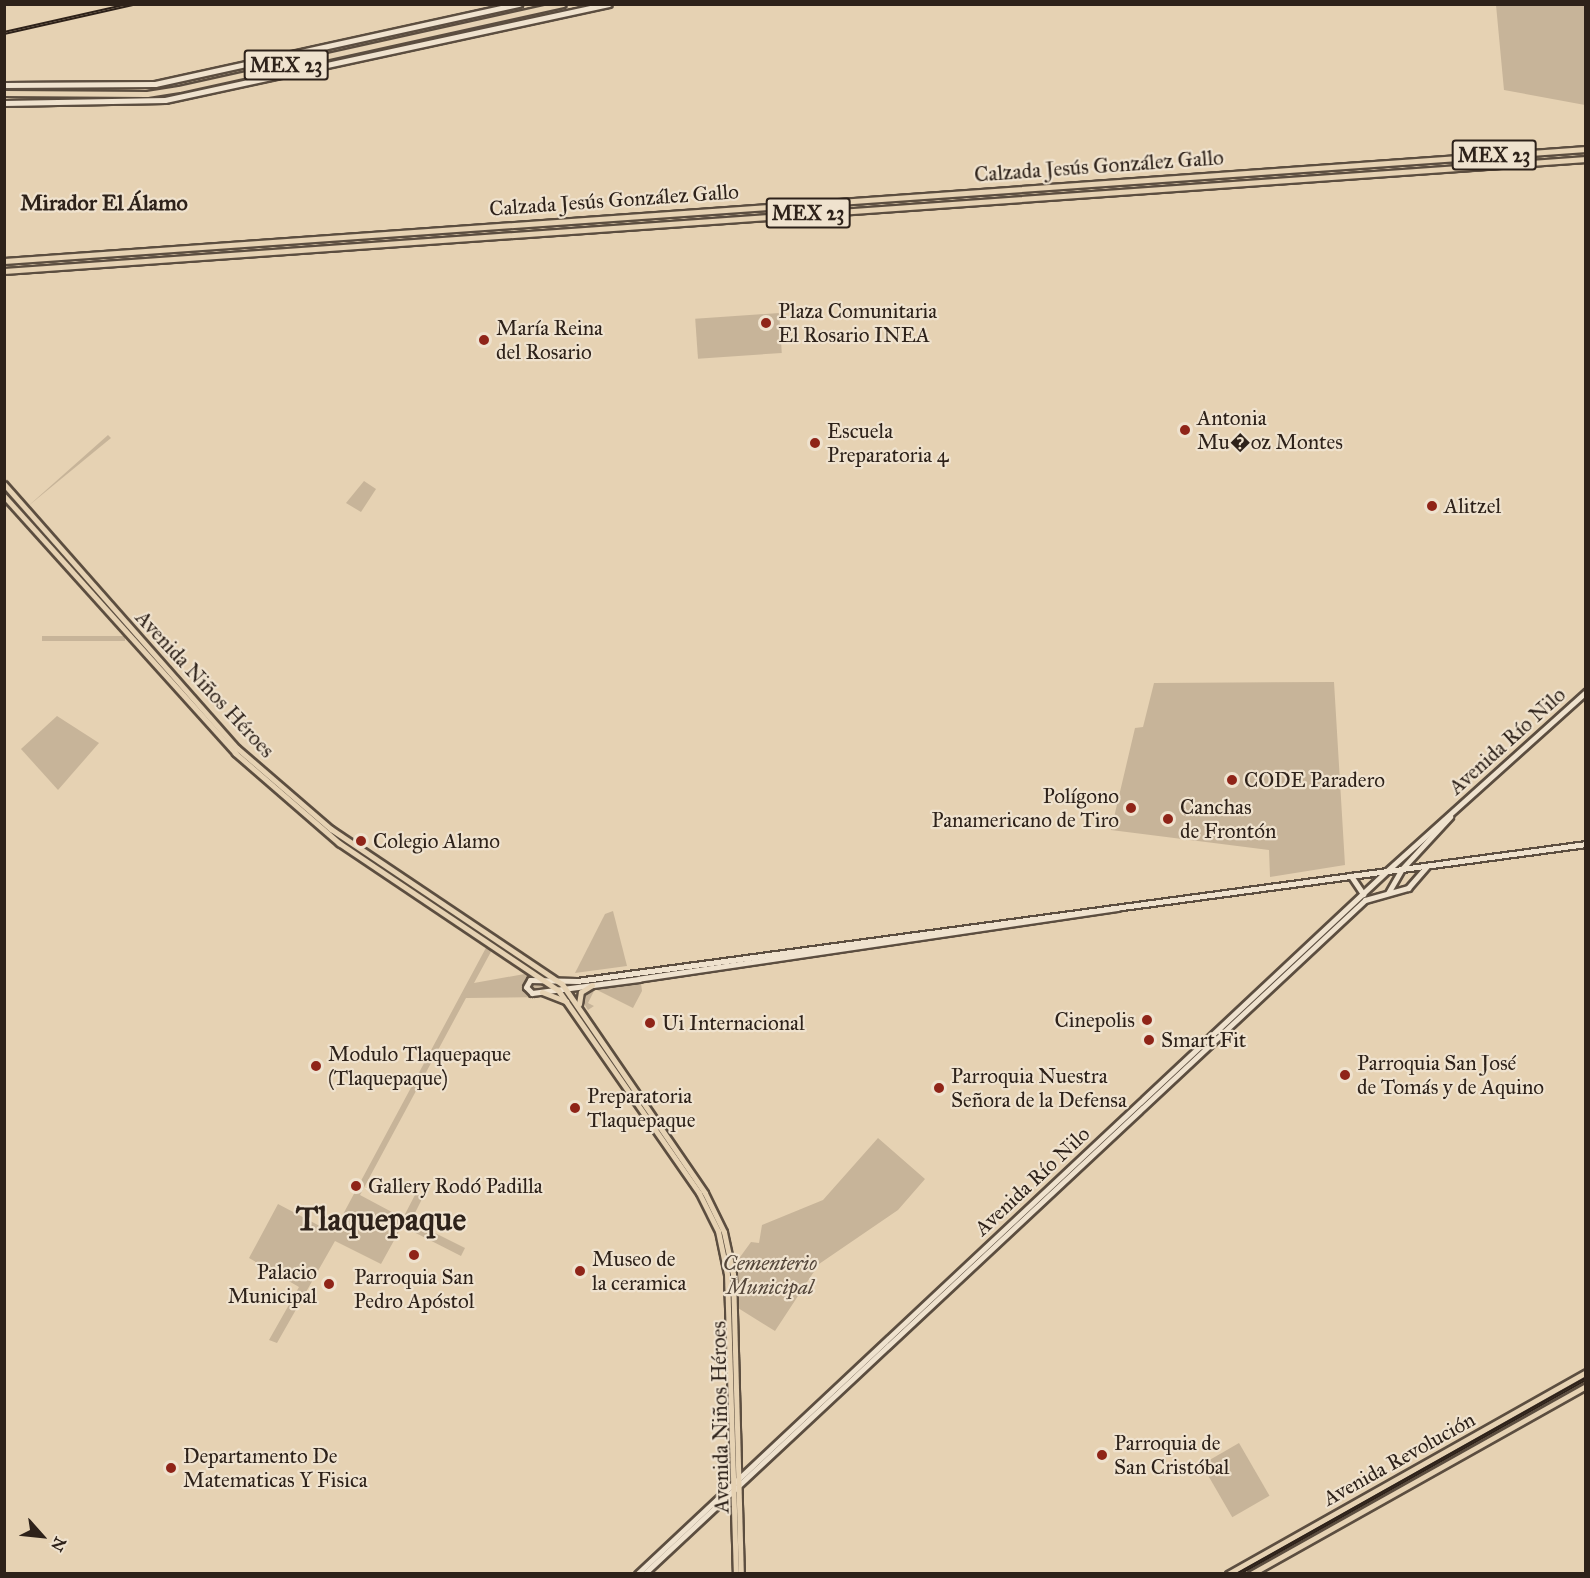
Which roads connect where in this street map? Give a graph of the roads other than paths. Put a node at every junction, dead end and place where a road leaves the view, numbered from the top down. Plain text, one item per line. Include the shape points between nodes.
1 (519, 4) edge
2 (563, 4) edge
3 (609, 4) edge
4 (4, 85) edge
5 (4, 93) edge
6 (4, 103) edge
7 (1586, 149) edge
8 (1473, 157) junction
9 (1586, 159) edge
10 (1498, 165) junction
11 (925, 195) junction
12 (900, 206) junction
13 (294, 240) junction
14 (310, 249) junction
15 (4, 261) edge
16 (4, 272) edge
17 (4, 484) edge
18 (4, 496) edge
19 (1586, 692) edge
20 (1451, 814) junction
21 (1586, 844) edge
22 (1427, 866) junction
23 (1402, 869) junction
24 (1387, 871) junction
25 (1351, 876) junction
26 (1363, 894) junction
27 (1386, 894) junction
28 (1118, 908) junction
29 (545, 978) junction
30 (555, 978) junction
31 (592, 986) junction
32 (566, 989) junction
33 (558, 990) junction
34 (1264, 991) junction
35 (542, 992) junction
36 (568, 1002) junction
37 (580, 1009) junction
38 (1586, 1372) edge
39 (1586, 1386) edge
40 (736, 1485) junction
41 (638, 1574) edge
42 (644, 1574) edge
43 (738, 1574) edge
44 (1228, 1574) edge
45 (1251, 1574) edge

1 - 4 main road via 155,84
2 - 5 main road, MEX 23 via 179,89 147,94
3 - 6 main road via 165,100
7 - 8 main road, Calzada Jesús González Gallo / MEX 23
8 - 10 main road
8 - 11 main road, Calzada Jesús González Gallo / MEX 23
9 - 10 main road, Calzada Jesús González Gallo / MEX 23
10 - 12 main road, Calzada Jesús González Gallo / MEX 23
11 - 12 main road
11 - 13 main road, Calzada Jesús González Gallo / MEX 23
12 - 14 main road, Calzada Jesús González Gallo / MEX 23
13 - 14 main road
13 - 15 main road, Calzada Jesús González Gallo / MEX 23
14 - 16 main road, Calzada Jesús González Gallo / MEX 23
17 - 30 main road, Avenida Niños Héroes via 237,748 342,838
18 - 29 main road, Avenida Niños Héroes via 235,753 339,843
19 - 20 street, Avenida Río Nilo
20 - 23 street, Avenida Río Nilo
20 - 24 street, Avenida Río Nilo
21 - 22 main road
22 - 23 main road
22 - 27 main road via 1414,885
23 - 24 main road
23 - 27 main road, Avenida Río Nilo
24 - 25 main road
24 - 26 main road, Avenida Río Nilo
25 - 26 main road
25 - 28 main road
26 - 34 main road, Avenida Río Nilo
27 - 34 main road, Avenida Río Nilo via 1365,900
28 - 30 main road via 577,981
28 - 31 main road
29 - 30 main road
29 - 33 main road, Avenida Niños Héroes
29 - 35 main road via 526,985 530,992
30 - 32 main road, Avenida Niños Héroes
31 - 32 main road
31 - 37 main road via 580,994
32 - 33 main road
32 - 37 main road, Avenida Niños Héroes
33 - 35 main road
33 - 36 main road, Avenida Niños Héroes
34 - 40 main road, Avenida Río Nilo
35 - 36 main road
36 - 40 main road, Avenida Niños Héroes via 706,1204 718,1231 728,1274
37 - 40 main road, Avenida Niños Héroes via 705,1192 724,1232 733,1274
38 - 44 main road, Avenida Revolución
39 - 45 main road, Avenida Revolución
40 - 41 main road, Avenida Río Nilo
40 - 42 main road, Avenida Río Nilo
40 - 43 main road, Avenida Niños Héroes

